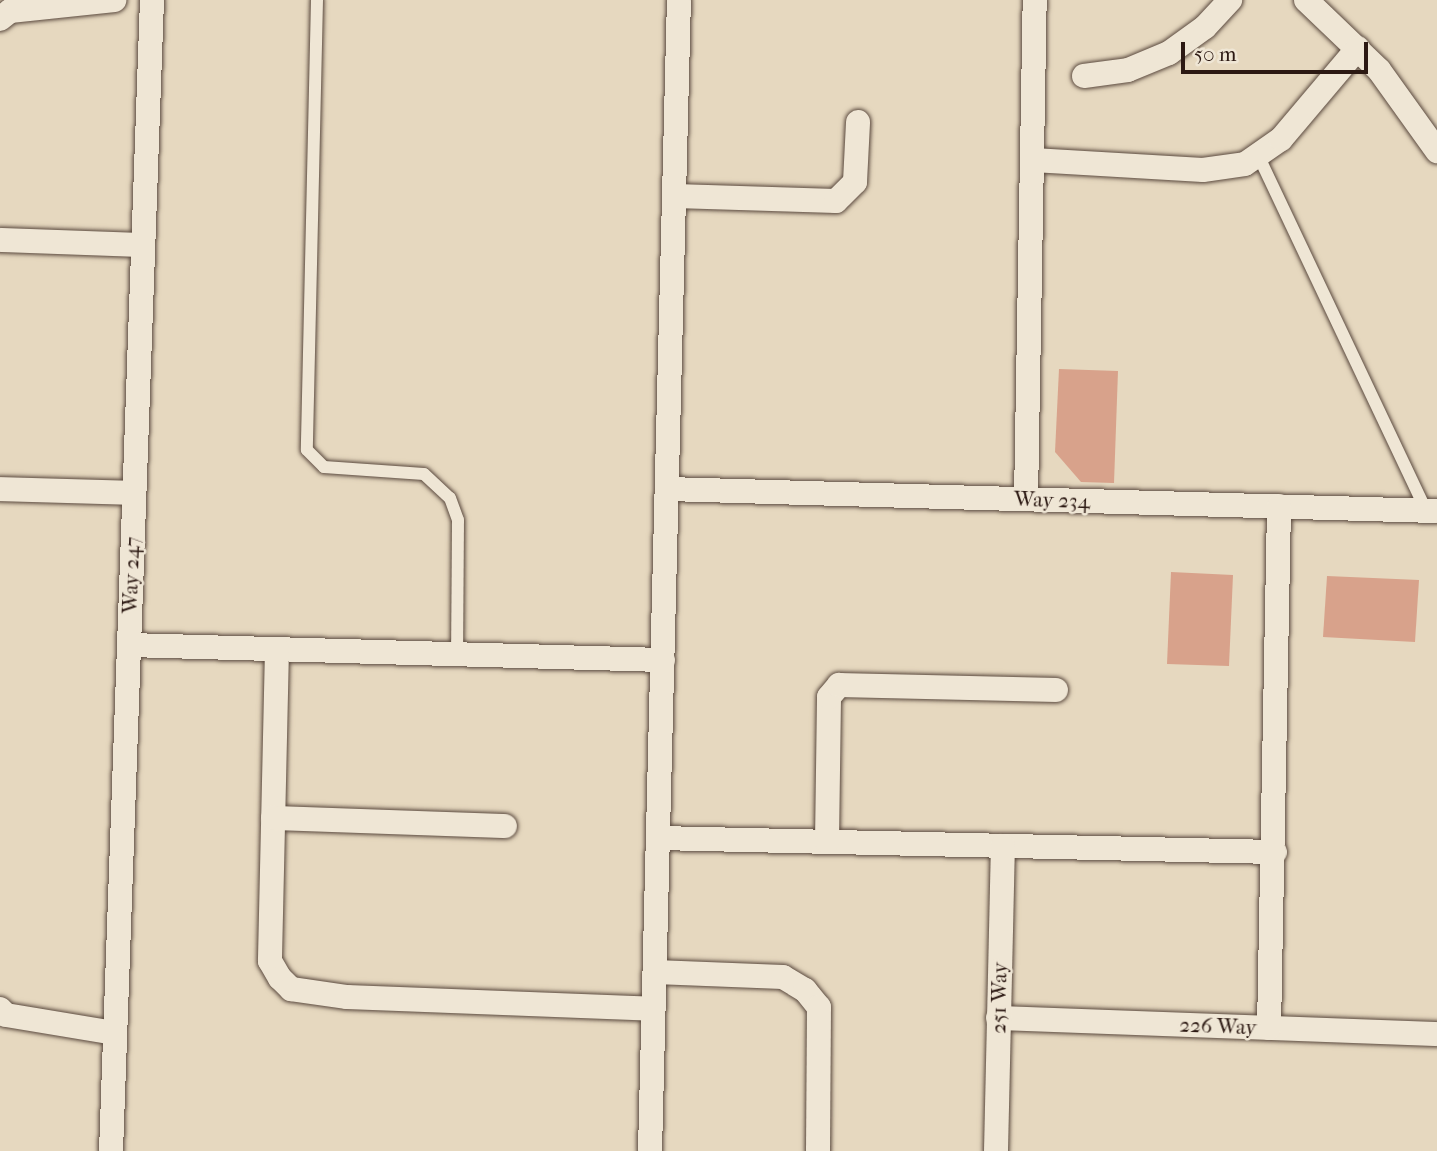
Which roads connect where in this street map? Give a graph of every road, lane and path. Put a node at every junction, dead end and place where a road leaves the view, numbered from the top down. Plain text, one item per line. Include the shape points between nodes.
1 (114, 0) edge
2 (152, 0) edge
3 (317, 0) edge
4 (679, 0) edge
5 (1035, 0) edge
6 (1230, 0) edge
7 (1306, 0) edge
8 (0, 19) edge
9 (1358, 48) junction
10 (1084, 76) dead end
11 (858, 122) dead end
12 (1437, 151) edge
13 (1259, 157) junction
14 (1033, 160) junction
15 (675, 197) junction
16 (0, 240) edge
17 (144, 245) junction
18 (0, 489) edge
19 (667, 489) junction
20 (134, 493) junction
21 (1026, 499) junction
22 (1279, 506) junction
23 (1432, 511) edge
24 (129, 645) junction
25 (277, 649) junction
26 (457, 654) junction
27 (663, 660) junction
28 (1056, 690) dead end
29 (273, 818) junction
30 (505, 826) dead end
31 (658, 838) junction
32 (827, 842) junction
33 (1003, 846) junction
34 (1275, 852) junction
35 (655, 972) junction
36 (0, 1009) edge
37 (653, 1009) junction
38 (998, 1018) junction
39 (1269, 1028) junction
40 (115, 1033) junction
41 (1437, 1034) edge
42 (111, 1151) edge
43 (650, 1151) edge
44 (818, 1151) edge
45 (996, 1151) edge

1 - 8 street via 10,11
2 - 17 street, Way 247
3 - 26 lane via 307,450 324,467 424,474 450,498 459,532
4 - 15 street
5 - 14 street
6 - 10 street via 1205,27 1169,52 1128,70
7 - 9 street
9 - 12 street via 1399,94
9 - 13 street via 1281,139
11 - 15 street via 855,182 836,201
13 - 14 street via 1217,170
13 - 23 lane
14 - 21 street
15 - 19 street
16 - 17 street
17 - 20 street, Way 247
18 - 20 street
19 - 21 street, Way 234
19 - 27 street
20 - 24 street, Way 247
21 - 22 street, Way 234
22 - 23 street, Way 234
22 - 34 street
24 - 25 street
24 - 40 street, Way 247
25 - 26 street
25 - 29 street
26 - 27 street
27 - 31 street
28 - 32 street via 839,685 829,697
29 - 30 street
29 - 37 street via 270,961 291,989 347,997
31 - 32 street
31 - 35 street
32 - 33 street
33 - 34 street
33 - 38 street, 251 Way
34 - 39 street
35 - 37 street
35 - 44 street via 783,977 805,990 819,1007
36 - 40 street via 6,1015
37 - 43 street
38 - 39 street, 226 Way
38 - 45 street, 251 Way
39 - 41 street, 226 Way
40 - 42 street, Way 247

